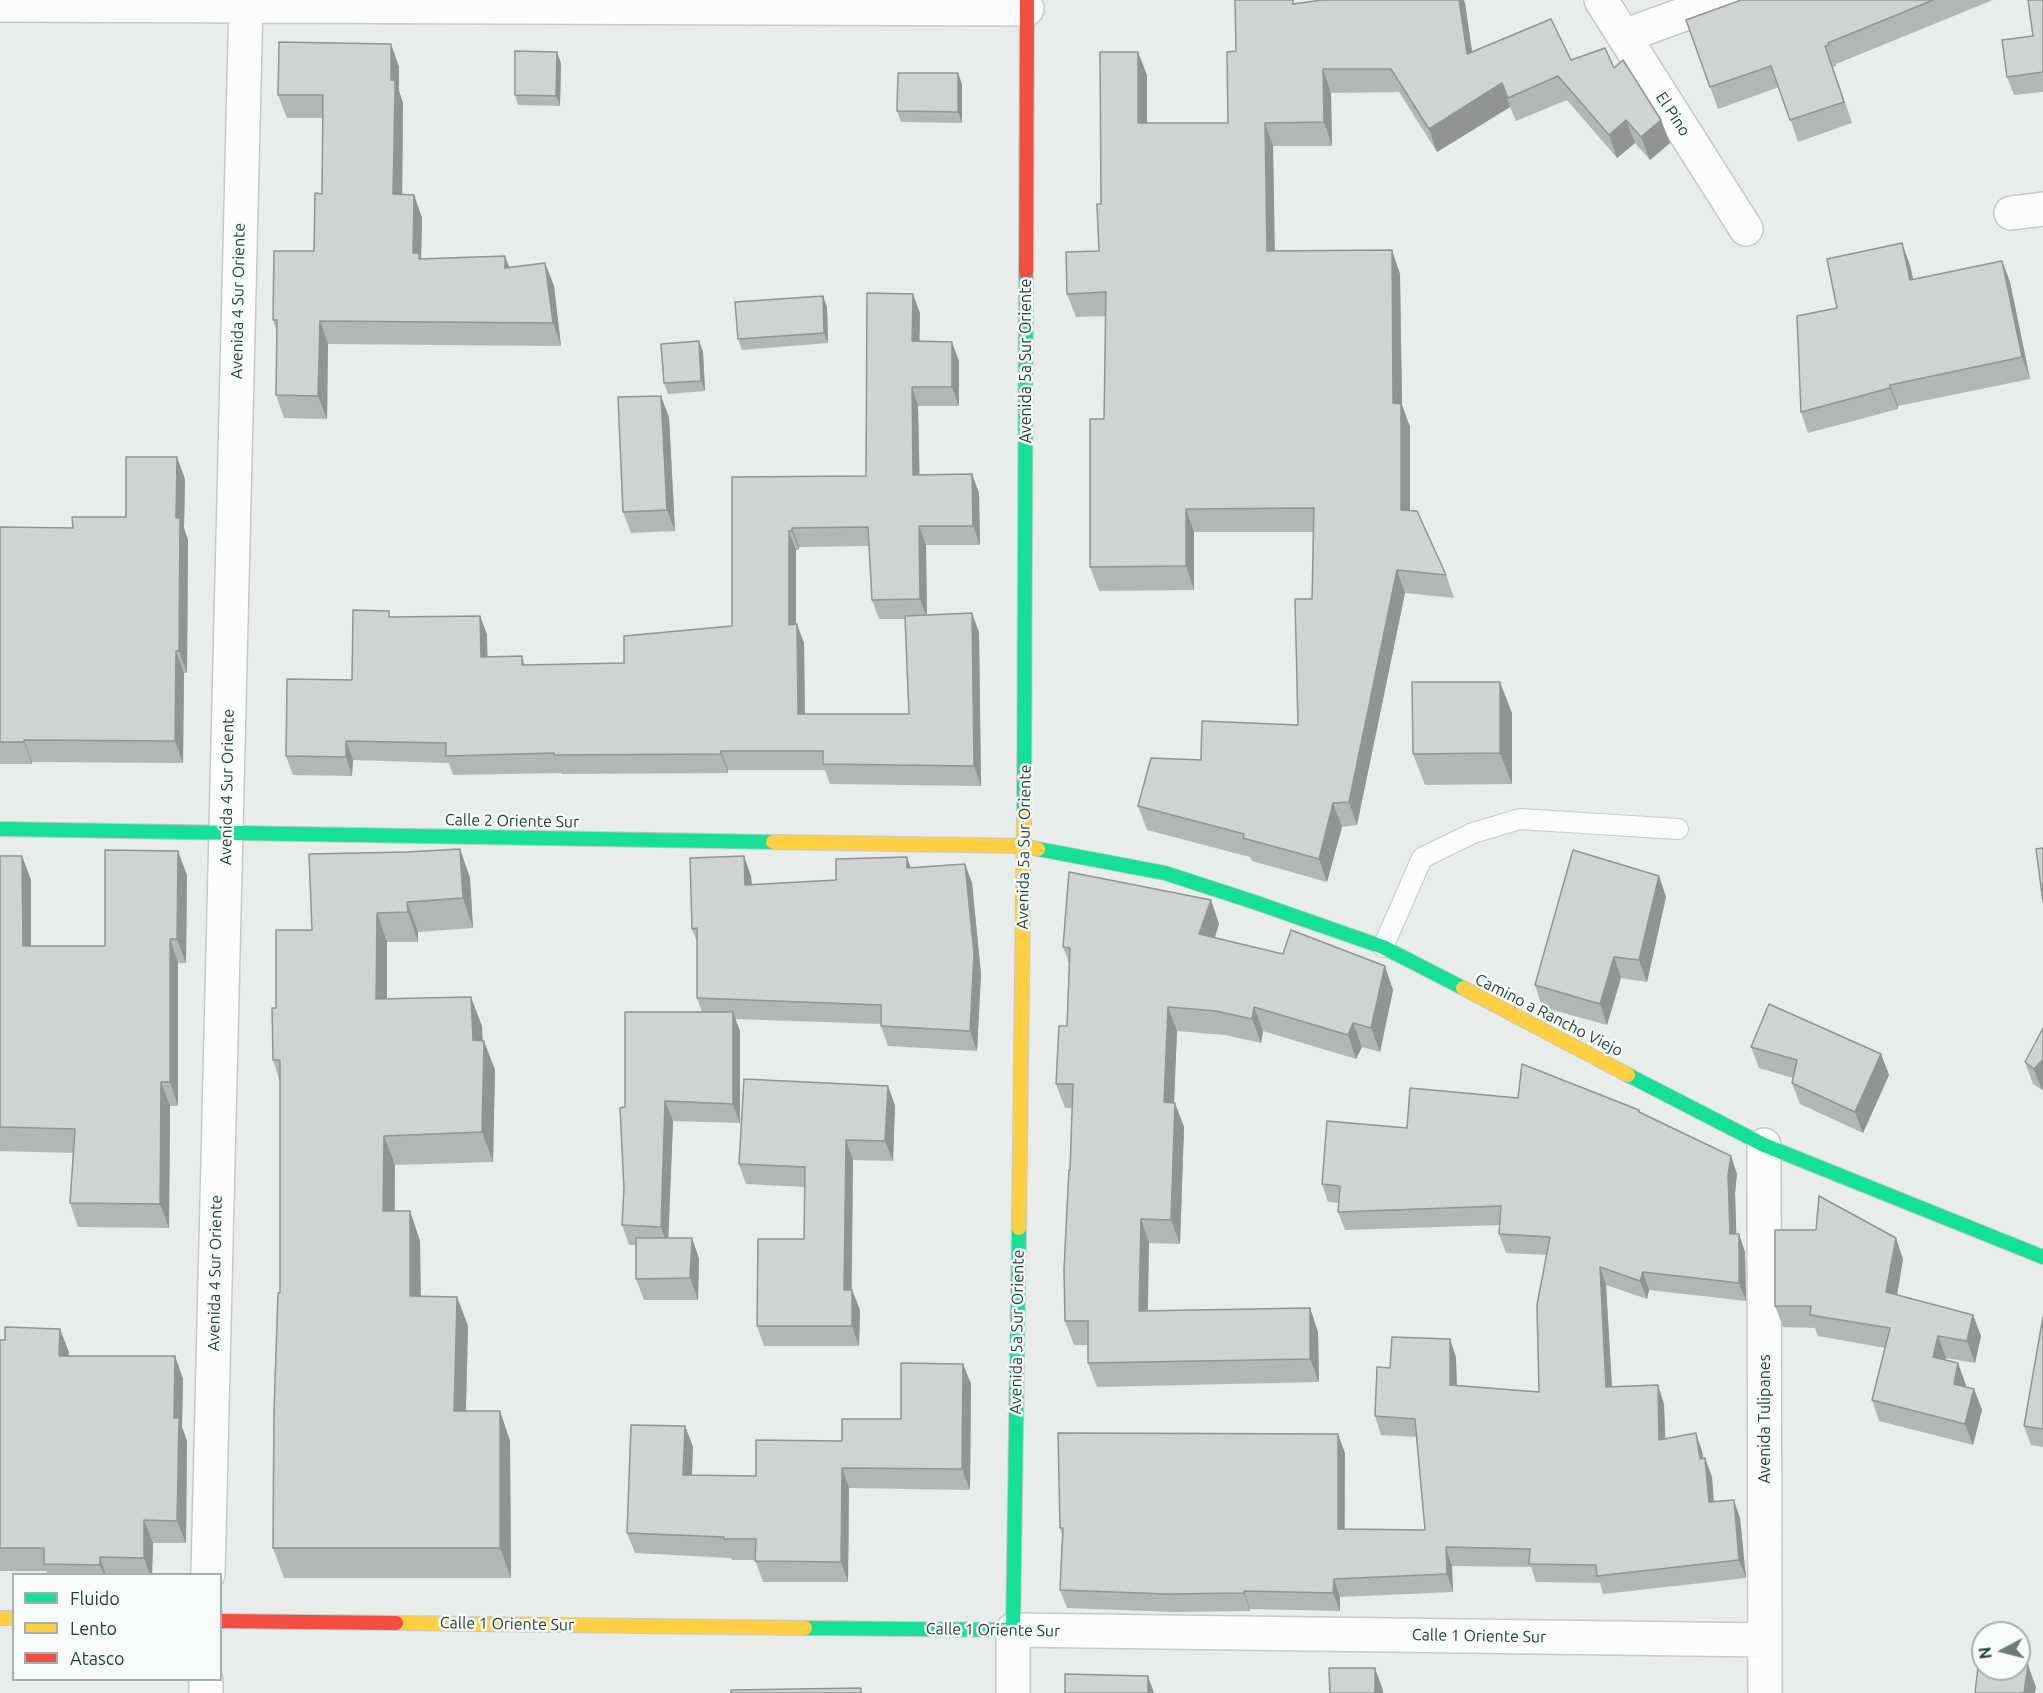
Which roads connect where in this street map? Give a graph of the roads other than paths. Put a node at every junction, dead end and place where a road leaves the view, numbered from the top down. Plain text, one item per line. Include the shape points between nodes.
1 (1601, 0) edge
2 (1723, 0) edge
3 (245, 3) edge
4 (1027, 4) edge
5 (0, 5) edge
6 (1624, 36) junction
7 (2043, 209) edge
8 (2011, 213) dead end
9 (1746, 229) dead end
10 (0, 829) edge
11 (1678, 829) dead end
12 (226, 833) junction
13 (1024, 846) junction
14 (1383, 947) junction
15 (1764, 1145) junction
16 (2043, 1257) edge
17 (208, 1573) edge
18 (222, 1621) edge
19 (1013, 1630) junction
20 (1765, 1640) junction
21 (1013, 1693) edge
22 (1765, 1693) edge

1 - 6 street, El Pino
2 - 6 street
3 - 4 street
3 - 5 street
3 - 12 street, Avenida 4 Sur Oriente
4 - 13 street, Avenida 5a Sur Oriente
6 - 9 street, El Pino
7 - 8 street
10 - 12 street, Calle 2 Oriente Sur
11 - 14 lane via 1520,819 1473,833 1422,858
12 - 13 street, Calle 2 Oriente Sur
12 - 17 street, Avenida 4 Sur Oriente
13 - 14 street, Camino a Rancho Viejo via 1165,873
13 - 19 street, Avenida 5a Sur Oriente
14 - 15 street, Camino a Rancho Viejo
15 - 16 street, Camino a Rancho Viejo
15 - 20 street, Avenida Tulipanes
18 - 19 street, Calle 1 Oriente Sur
19 - 20 street, Calle 1 Oriente Sur
19 - 21 street, Avenida 5a Sur Oriente
20 - 22 street, Avenida Tulipanes

